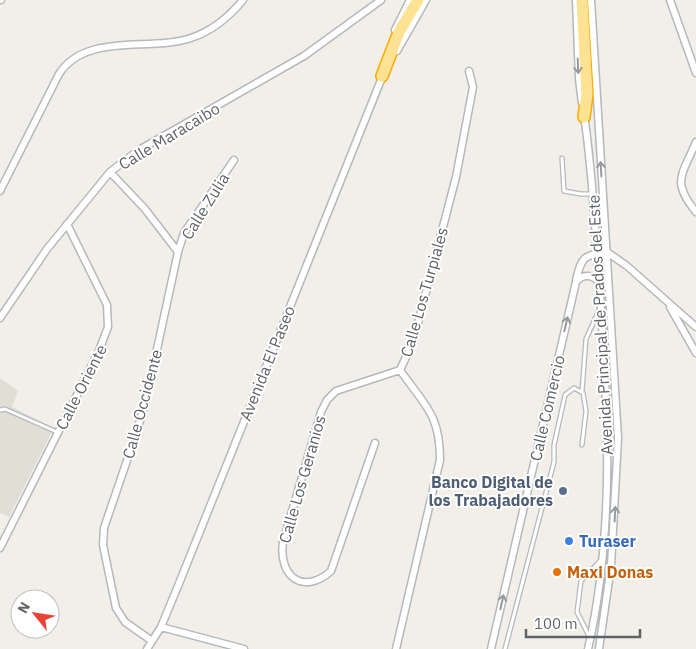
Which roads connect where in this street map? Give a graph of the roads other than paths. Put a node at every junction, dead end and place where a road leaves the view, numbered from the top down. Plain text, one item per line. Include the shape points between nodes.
1 (243, 0) edge
2 (381, 0) edge
3 (410, 0) edge
4 (418, 0) edge
5 (426, 0) edge
6 (576, 0) edge
7 (582, 0) edge
8 (591, 0) edge
9 (670, 0) edge
10 (469, 71) dead end
11 (696, 73) edge
12 (382, 76) junction
13 (584, 117) junction
14 (696, 142) edge
15 (562, 158) dead end
16 (234, 160) dead end
17 (110, 172) junction
18 (0, 191) edge
19 (592, 194) junction
20 (696, 212) edge
21 (67, 224) junction
22 (178, 252) junction
23 (607, 252) junction
24 (597, 253) junction
25 (576, 282) junction
26 (599, 282) junction
27 (666, 302) junction
28 (601, 306) junction
29 (0, 318) edge
30 (696, 328) edge
31 (696, 353) edge
32 (400, 370) junction
33 (582, 392) junction
34 (0, 410) edge
35 (58, 432) junction
36 (375, 443) dead end
37 (582, 445) dead end
38 (0, 548) edge
39 (603, 559) junction
40 (161, 627) junction
41 (590, 639) junction
42 (152, 641) junction
43 (147, 649) edge
44 (244, 649) edge
45 (396, 649) edge
46 (491, 649) edge
47 (505, 649) edge
48 (588, 649) edge
49 (598, 649) edge

1 - 18 street via 218,25 192,38 89,50 70,61 59,74
2 - 17 street, Calle Maracaibo via 304,56 139,150
3 - 12 street, Avenida El Paseo via 390,41
4 - 12 highway via 399,32
5 - 12 street, Avenida El Paseo
6 -> 13 street, Avenida Principal de Prados del Este
7 - 13 highway via 588,94
23 -> 8 street, Avenida Principal de Prados del Este
9 - 11 street
10 - 32 street, Calle Los Turpiales via 472,87 456,176 413,342
12 - 40 street, Avenida El Paseo
13 - 19 street, Avenida Principal de Prados del Este
14 - 20 street via 680,184
15 - 19 lane via 564,191
16 - 22 street, Calle Zulia via 184,234
17 - 21 street, Calle Maracaibo
17 - 22 street via 145,209
19 - 24 street, Avenida Principal de Prados del Este
21 - 29 street, Calle Maracaibo
21 - 35 street, Calle Oriente via 103,295 108,317 106,338
22 - 42 street, Calle Occidente via 143,409 104,528 103,545 116,608 125,622
23 - 24 street
23 - 27 street
49 -> 23 street, Avenida Principal de Prados del Este via 612,566 618,438
24 - 25 street, Calle Comercio via 582,260
24 - 26 street, Avenida Principal de Prados del Este
25 - 26 street via 582,276
46 -> 25 street, Calle Comercio
26 - 28 street, Avenida Principal de Prados del Este
27 - 30 street
27 - 31 street
28 - 33 lane via 586,339
28 - 39 street, Avenida Principal de Prados del Este via 609,459
32 - 36 street, Calle Los Geranios via 336,391 320,412 281,556 289,574 297,580 314,582 331,571
32 - 45 street, Calle Los Turpiales via 434,417 440,453
33 - 37 lane via 586,411
33 - 47 lane via 574,388 564,395 554,462
34 - 35 lane
35 - 38 street, Calle Oriente
39 - 41 street, Avenida Principal de Prados del Este
39 - 41 lane via 583,578 580,589 577,616
40 - 42 street, Avenida El Paseo
40 - 44 street
41 - 48 street, Avenida Principal de Prados del Este
42 - 43 street, Avenida El Paseo

